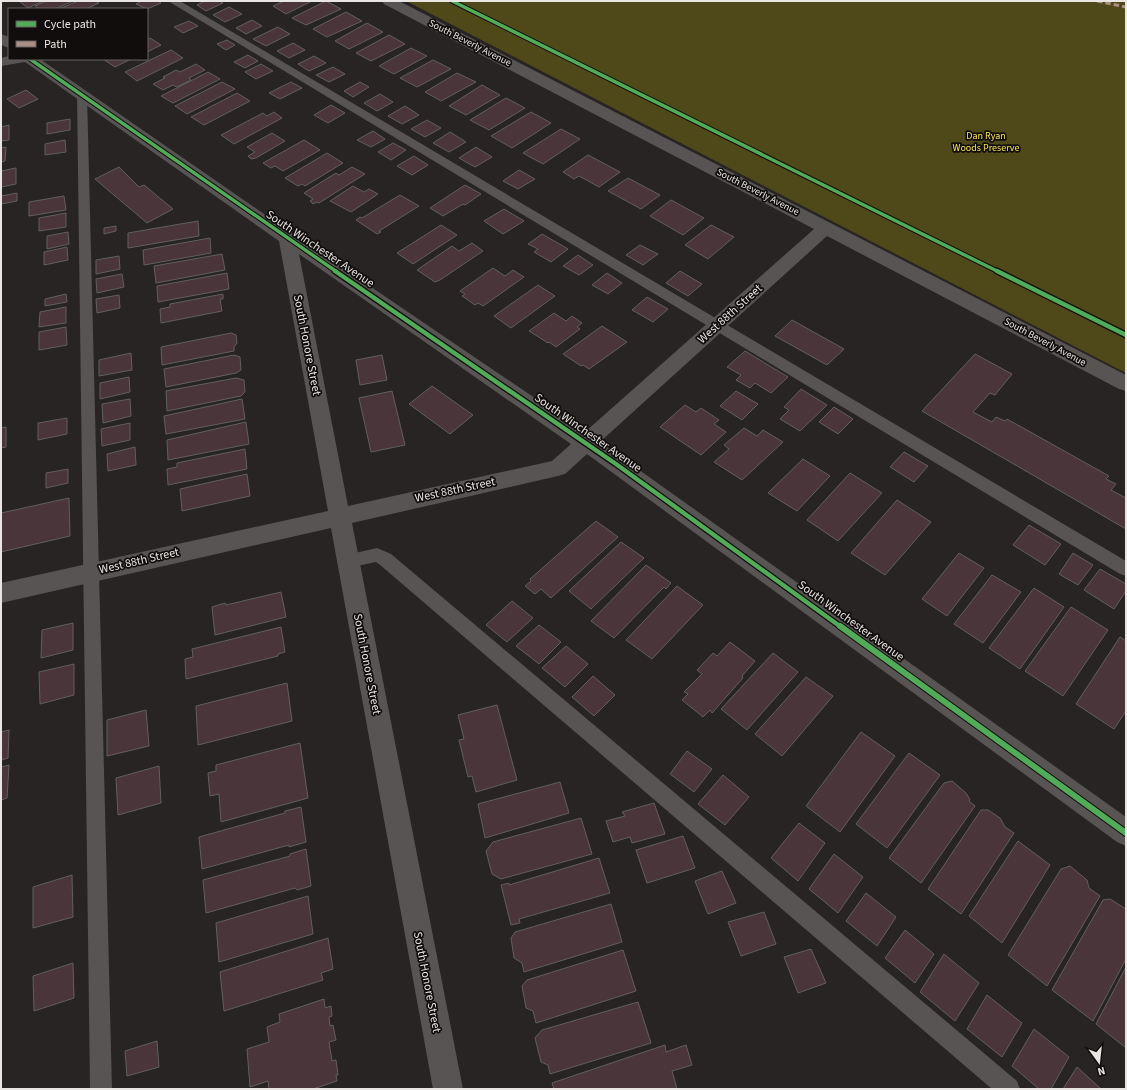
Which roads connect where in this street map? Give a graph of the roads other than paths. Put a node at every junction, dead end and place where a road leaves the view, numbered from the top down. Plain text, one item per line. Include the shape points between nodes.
1 (173, 1) edge
2 (390, 1) edge
3 (14, 60) edge
4 (31, 60) edge
5 (1, 62) edge
6 (82, 94) junction
7 (826, 228) junction
8 (287, 238) junction
9 (717, 326) junction
10 (1126, 384) edge
11 (585, 443) junction
12 (339, 516) junction
13 (348, 561) junction
14 (1126, 569) edge
15 (91, 572) junction
16 (1, 593) edge
17 (1126, 832) edge
18 (101, 1089) edge
19 (448, 1089) edge
20 (1009, 1089) edge

1 - 9 lane
2 - 7 street, South Beverly Avenue
3 - 5 street
4 - 6 street, South Winchester Avenue
6 - 8 street, South Winchester Avenue
6 - 15 lane
7 - 9 street, West 88th Street
7 - 10 street, South Beverly Avenue
8 - 11 street, South Winchester Avenue
8 - 12 street, South Honore Street
9 - 11 street, West 88th Street
9 - 14 lane
11 - 12 street, West 88th Street via 558,468
11 - 17 street, South Winchester Avenue
12 - 13 street, South Honore Street
12 - 15 street, West 88th Street
13 - 19 street, South Honore Street
13 - 20 lane via 377,555 385,559
15 - 16 street, West 88th Street
15 - 18 lane

